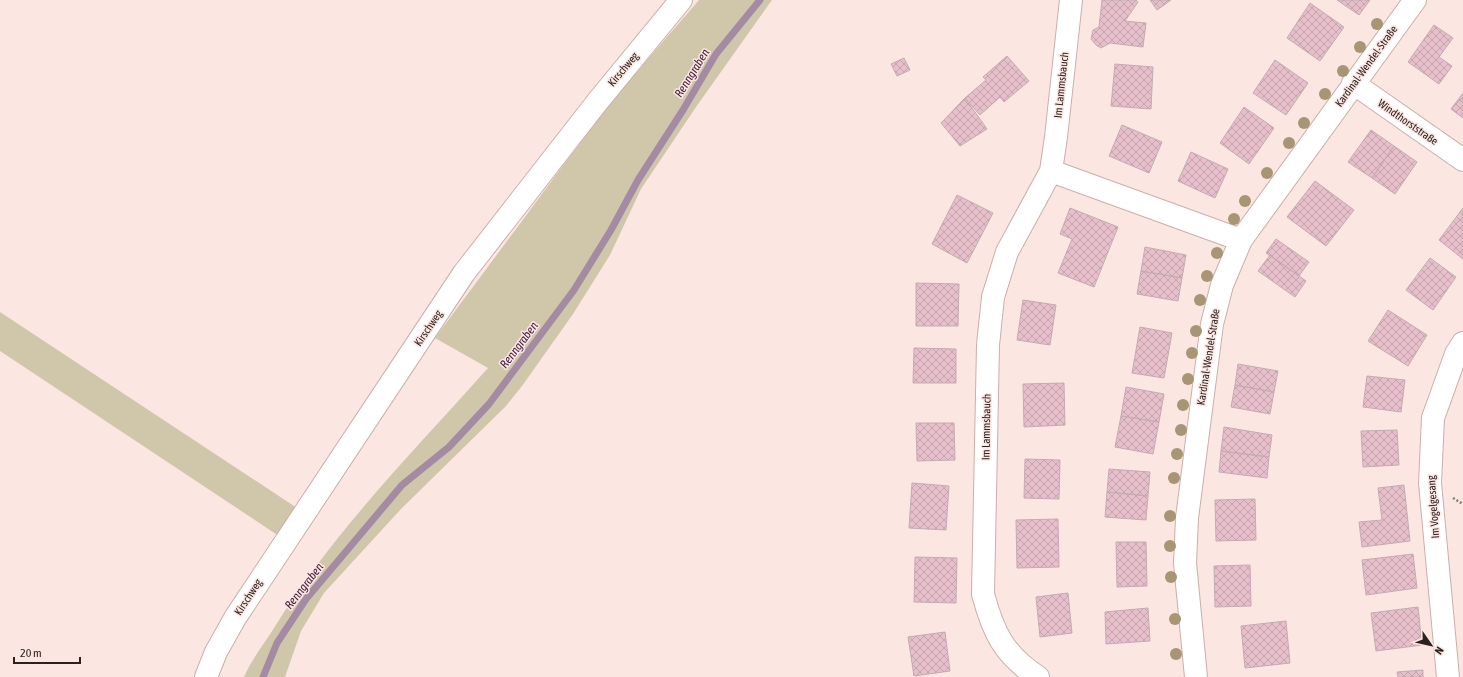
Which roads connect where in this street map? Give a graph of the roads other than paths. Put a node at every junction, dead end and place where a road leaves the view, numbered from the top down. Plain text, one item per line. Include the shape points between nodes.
1 (681, 0) edge
2 (1071, 0) edge
3 (1415, 0) edge
4 (1353, 83) junction
5 (1463, 160) edge
6 (1051, 171) junction
7 (1241, 240) junction
8 (1463, 343) edge
9 (206, 677) edge
10 (1038, 677) edge
11 (1196, 677) edge
12 (1448, 677) edge

1 - 9 street, Kirschweg via 598,101 464,273 235,618 216,652
2 - 6 street, Im Lammsbauch
3 - 4 street, Kardinal-Wendel-Straße
4 - 5 street, Windthorststraße
4 - 7 street, Kardinal-Wendel-Straße
6 - 7 street
6 - 10 street, Im Lammsbauch via 1007,252 993,297 988,352 983,594 990,623 1002,644 1024,668
7 - 11 street, Kardinal-Wendel-Straße via 1222,285 1212,324 1187,518 1185,563
8 - 12 street, Im Vogelgesang via 1456,354 1433,418 1430,475

